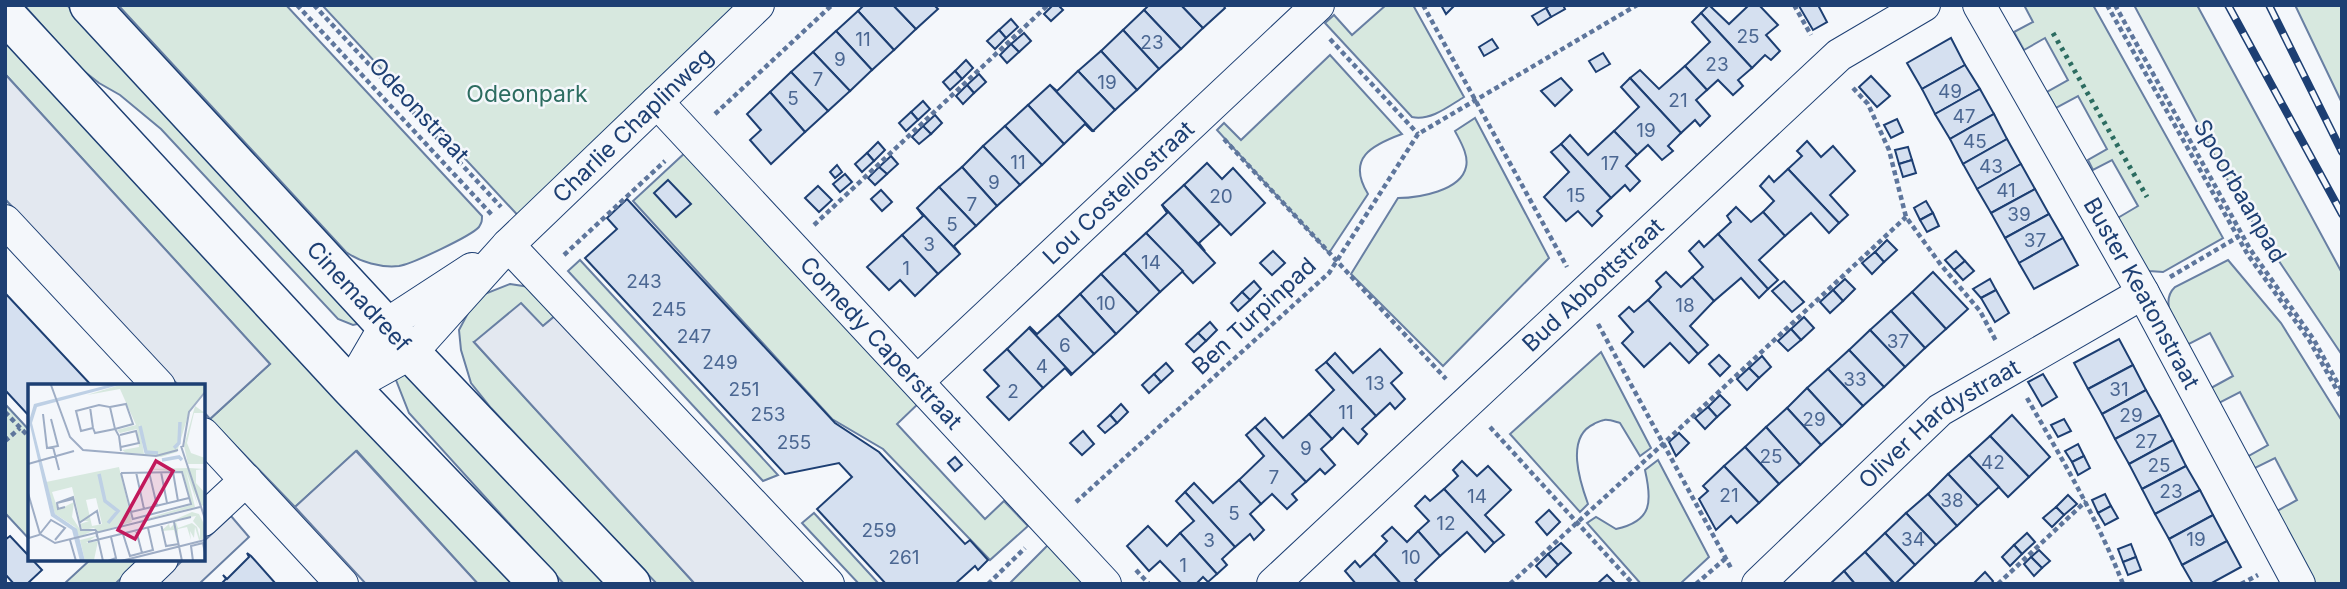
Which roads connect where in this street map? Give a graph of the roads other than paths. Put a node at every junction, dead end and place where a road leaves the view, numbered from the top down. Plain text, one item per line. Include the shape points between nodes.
1 (89, 5) edge
2 (758, 5) edge
3 (1924, 5) edge
4 (1979, 5) edge
5 (1313, 10) edge
6 (5, 14) edge
7 (657, 102) junction
8 (5, 221) edge
9 (516, 237) junction
10 (2143, 293) junction
11 (398, 339) junction
12 (918, 381) junction
13 (157, 384) edge
14 (350, 387) junction
15 (205, 436) edge
16 (246, 480) junction
17 (205, 518) edge
18 (160, 561) edge
19 (136, 584) edge
20 (342, 584) edge
21 (539, 584) edge
22 (631, 584) edge
23 (828, 584) edge
24 (1105, 584) edge
25 (1273, 584) edge
26 (1758, 584) edge
27 (2299, 584) edge

1 - 11 main road, Cinemadreef
2 - 7 street, Charlie Chaplinweg
3 - 25 street, Bud Abbottstraat via 1828,64
4 - 10 street, Buster Keatonstraat
5 - 12 street, Lou Costellostraat
6 - 14 main road
7 - 9 street, Charlie Chaplinweg
7 - 12 street, Comedy Caperstraat
8 - 13 street
9 - 11 street, Charlie Chaplinweg
9 - 23 street
10 - 26 street, Oliver Hardystraat via 1965,394 1929,420
10 - 27 street, Buster Keatonstraat
11 - 14 street, Charlie Chaplinweg
11 - 22 main road, Cinemadreef
12 - 24 street, Comedy Caperstraat
14 - 21 main road
15 - 16 street
16 - 17 street
16 - 20 street
18 - 19 street

